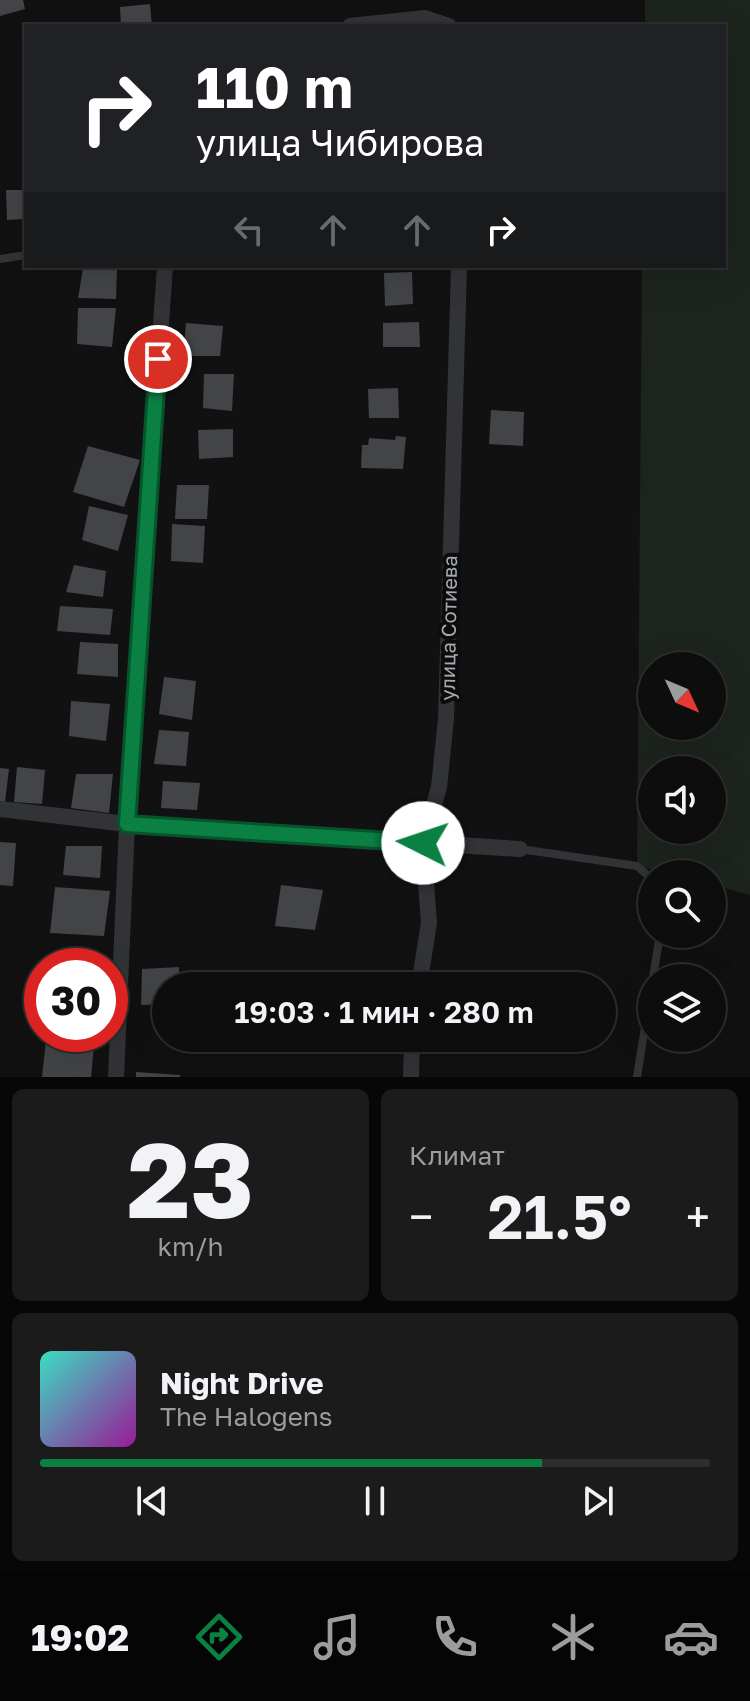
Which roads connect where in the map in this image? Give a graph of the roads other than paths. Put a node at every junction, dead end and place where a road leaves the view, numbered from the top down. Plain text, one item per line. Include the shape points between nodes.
1 (369, 24) edge
2 (443, 24) edge
3 (24, 255) edge
4 (0, 259) edge
5 (165, 268) edge
6 (459, 268) edge
7 (0, 809) edge
8 (127, 824) junction
9 (423, 843) junction
10 (520, 849) joint
11 (638, 867) edge
12 (421, 972) edge
13 (412, 1052) edge
14 (641, 1052) edge
15 (116, 1077) edge
16 (411, 1077) edge
17 (637, 1077) edge

1 - 2 street via 425,18
3 - 4 lane
5 - 8 street
6 - 9 street, улица Сотиева via 446,719 439,787
7 - 8 street
8 - 9 street
8 - 15 street
9 - 10 street
9 - 12 street, улица Сотиева via 429,923
10 - 11 lane
13 - 16 street
14 - 17 lane

